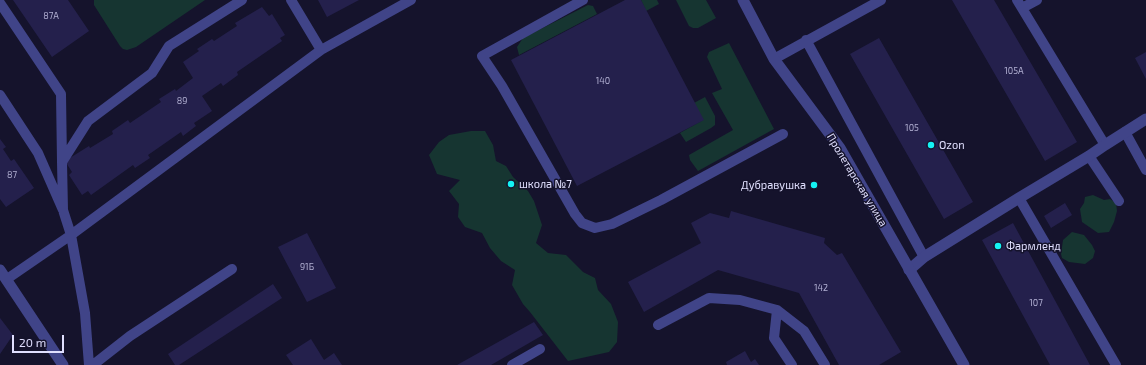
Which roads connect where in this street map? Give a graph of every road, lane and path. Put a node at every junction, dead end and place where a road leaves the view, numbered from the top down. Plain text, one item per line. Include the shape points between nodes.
1 (242, 0) edge
2 (290, 0) edge
3 (412, 0) edge
4 (583, 0) edge
5 (743, 0) edge
6 (881, 0) edge
7 (1037, 0) edge
8 (0, 3) edge
9 (1019, 4) edge
10 (806, 40) junction
11 (321, 50) junction
12 (774, 59) junction
13 (0, 95) edge
14 (1146, 119) edge
15 (1125, 132) junction
16 (783, 134) dead end
17 (1105, 145) junction
18 (1089, 156) junction
19 (62, 162) junction
20 (1146, 170) edge
21 (1019, 198) junction
22 (1119, 201) dead end
23 (62, 210) junction
24 (71, 235) junction
25 (924, 257) junction
26 (232, 269) dead end
27 (909, 270) junction
28 (3, 274) edge
29 (777, 310) junction
30 (658, 325) dead end
31 (540, 349) dead end
32 (63, 365) edge
33 (89, 365) edge
34 (93, 365) edge
35 (512, 365) edge
36 (792, 365) edge
37 (825, 365) edge
38 (964, 365) edge
39 (1116, 365) edge

1 - 19 lane via 169,46 152,73 88,121
2 - 11 lane
3 - 11 lane
4 - 16 lane via 482,56 502,86 574,214 582,223 595,228 612,224
5 - 12 street, Пролетарская улица
6 - 10 lane
7 - 9 lane
8 - 19 lane via 61,94
9 - 17 lane
10 - 12 lane
10 - 25 lane
11 - 24 lane
12 - 27 street, Пролетарская улица via 840,148
13 - 23 lane via 38,153
14 - 15 street
15 - 17 street
15 - 20 lane
17 - 18 street
18 - 21 street
18 - 22 lane
19 - 23 lane
21 - 25 street
21 - 39 lane
23 - 24 lane
24 - 28 lane
24 - 33 lane via 85,312
25 - 27 street
26 - 34 lane via 130,336
27 - 38 street, Пролетарская улица
28 - 32 street
29 - 30 lane via 740,300 708,298
29 - 36 lane via 774,338
29 - 37 lane via 804,331
31 - 35 lane

